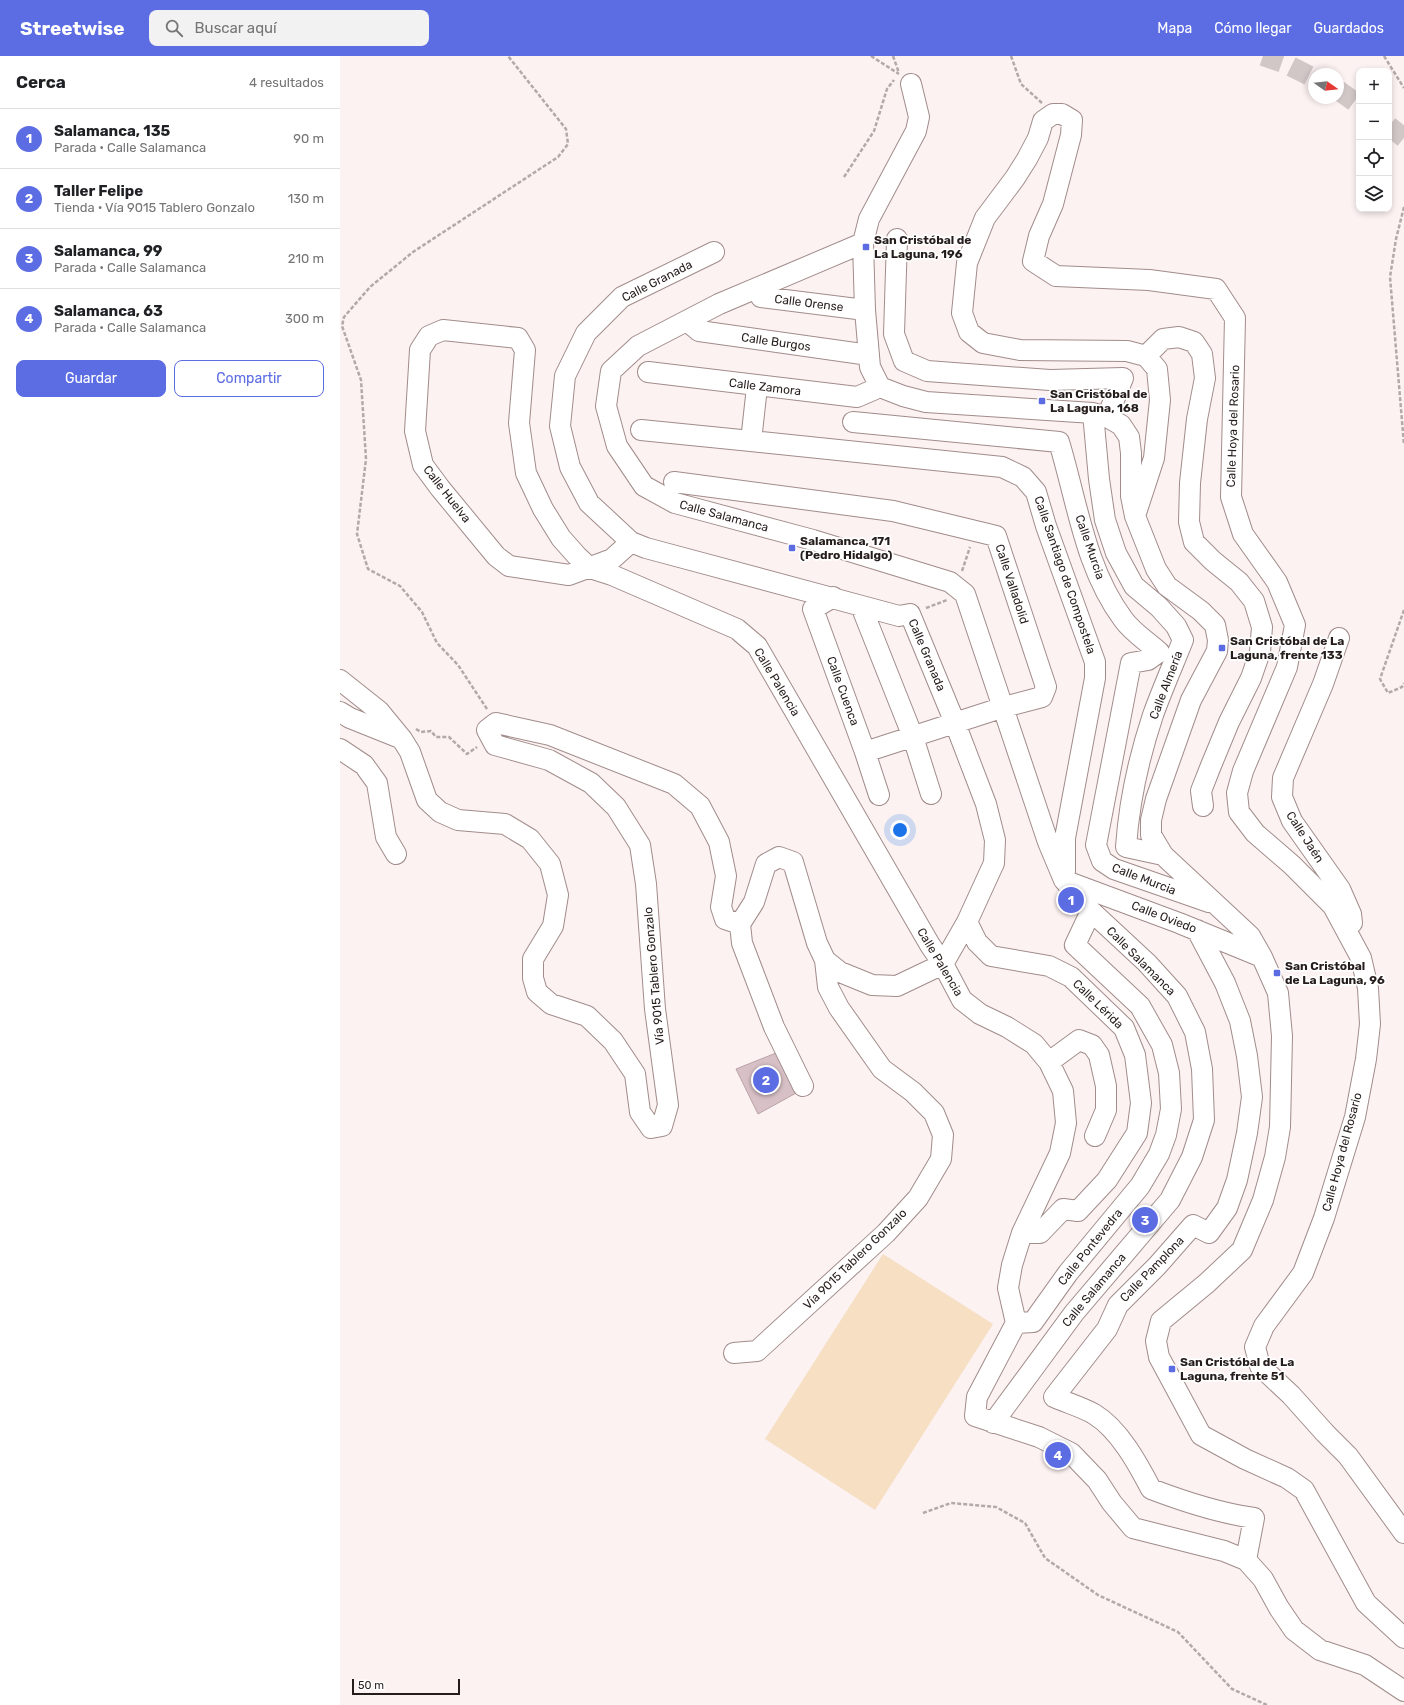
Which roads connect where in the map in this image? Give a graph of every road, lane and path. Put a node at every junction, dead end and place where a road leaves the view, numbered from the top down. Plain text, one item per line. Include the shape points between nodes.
1 (871, 56) edge
2 (893, 56) edge
3 (1011, 56) edge
4 (1384, 56) edge
5 (905, 79) junction
6 (1404, 88) edge
7 (1053, 114) junction
8 (844, 177) dead end
9 (1404, 207) edge
10 (897, 239) dead end
11 (863, 243) junction
12 (714, 252) dead end
13 (757, 289) junction
14 (865, 310) junction
15 (687, 321) junction
16 (869, 355) junction
17 (1146, 356) junction
18 (648, 372) dead end
19 (758, 386) junction
20 (880, 387) junction
21 (1100, 415) junction
22 (853, 422) dead end
23 (641, 430) dead end
24 (751, 441) junction
25 (1404, 445) edge
26 (674, 482) dead end
27 (1135, 516) junction
28 (976, 531) junction
29 (630, 542) junction
30 (590, 568) junction
31 (961, 590) junction
32 (833, 597) junction
33 (862, 606) junction
34 (1404, 610) edge
35 (910, 614) junction
36 (1339, 638) dead end
37 (340, 680) edge
38 (1404, 683) edge
39 (1004, 707) junction
40 (340, 712) edge
41 (955, 723) junction
42 (397, 733) junction
43 (913, 737) junction
44 (491, 738) junction
45 (340, 749) edge
46 (865, 752) junction
47 (931, 794) dead end
48 (879, 795) dead end
49 (1203, 806) dead end
50 (396, 854) dead end
51 (1163, 855) junction
52 (1064, 880) junction
53 (1216, 905) junction
54 (1091, 911) junction
55 (967, 922) junction
56 (740, 924) junction
57 (1197, 930) junction
58 (1353, 944) junction
59 (1262, 957) junction
60 (825, 960) junction
61 (943, 964) junction
62 (1049, 1062) junction
63 (803, 1086) dead end
64 (1095, 1136) dead end
65 (1022, 1233) junction
66 (1016, 1323) junction
67 (734, 1353) dead end
68 (993, 1423) junction
69 (923, 1513) dead end
70 (1404, 1533) edge
71 (1246, 1560) junction
72 (1404, 1638) edge
73 (1404, 1691) edge
74 (1267, 1705) edge

1 - 5 path
2 - 5 path
3 - 7 path via 1021,84
4 - 6 path
5 - 8 path via 887,89 874,132
5 - 11 street via 919,116 916,131 869,219
7 - 17 street via 1043,120 1038,138 1027,159 985,218 967,263 962,313 969,332 983,343 1020,350 1127,351
7 - 58 street, Calle Hoya del Rosario via 1062,114 1072,120 1071,135 1053,204 1039,236 1033,261 1056,276 1149,280 1216,289 1235,318 1231,497 1242,534 1277,582 1295,625 1287,667 1236,793 1239,812 1255,833 1333,906
9 - 25 path via 1390,277
10 - 21 street via 894,334 904,360 927,372 1050,380 1123,378
11 - 13 street, Calle Salamanca
11 - 14 street
12 - 29 street, Calle Granada via 622,297 586,333 565,376 560,426 570,467 589,503
13 - 14 street, Calle Orense via 761,297
13 - 15 street, Calle Salamanca via 719,304
14 - 16 street
15 - 16 street, Calle Burgos via 699,331
15 - 31 street, Calle Salamanca via 638,346 612,371 606,406 617,446 644,486 675,503 813,540 950,582
16 - 20 street via 870,367
17 - 27 street via 1157,369 1160,400 1154,458
17 - 49 street via 1163,339 1179,337 1194,342 1202,354 1205,378 1190,483 1189,522 1194,542 1239,582 1254,601 1262,627 1260,652 1251,678 1229,722 1201,791
18 - 19 street, Calle Zamora
19 - 20 street, Calle Zamora via 857,397
19 - 24 street
20 - 21 street via 926,402
21 - 27 street via 1121,424 1129,437
21 - 51 street, Calle Almería via 1099,479 1105,520 1116,553 1134,586 1159,607 1176,626 1182,640 1153,715 1138,769 1128,823 1126,847
22 - 53 street, Calle Murcia via 1059,442 1092,562 1107,594 1124,620 1159,652 1148,660 1131,663 1096,845 1102,861 1114,869
23 - 24 street, Calle Santiago de Compostela
24 - 52 street, Calle Santiago de Compostela via 1002,467 1023,477 1036,492 1095,662 1095,678 1066,838
26 - 28 street, Calle Valladolid via 893,511
27 - 51 street via 1156,569 1167,586 1215,625 1218,640 1217,651 1191,700 1156,799 1151,820 1151,835
28 - 31 path
28 - 39 street, Calle Valladolid via 996,536 1046,687 1042,697
29 - 30 street via 612,559
29 - 32 street, Calle Granada
30 - 30 street, Calle Huelva via 569,576 509,566 496,556 423,465 415,431 420,350 429,336 443,330 518,338 525,350 519,422 526,473 543,510 561,538
30 - 61 street, Calle Palencia via 737,629 757,646
31 - 35 path
31 - 39 street, Calle Salamanca
32 - 33 street, Calle Granada
32 - 46 street, Calle Cuenca via 813,609
33 - 35 street, Calle Granada via 899,616
33 - 43 street
34 - 38 path via 1380,680 1388,693 1402,687
35 - 41 street, Calle Granada
36 - 58 street, Calle Jaén via 1323,684 1282,778 1282,797 1292,822 1340,889 1351,914
37 - 42 street, Vía 9015 Tablero Gonzalo via 380,711
39 - 41 street, Calle Valladolid
39 - 52 street, Calle Salamanca via 1048,842
40 - 42 street via 350,718
41 - 43 street, Calle Valladolid
41 - 55 street, Calle Granada via 986,804 995,840 994,864
42 - 44 path via 411,726 421,732 431,730 436,736 449,738 467,754
42 - 44 street, Vía 9015 Tablero Gonzalo via 410,752 427,800 440,812 458,820 505,824 530,839 550,864 558,895 553,926 533,960 533,978 537,992 551,1004 587,1016 613,1041 635,1074 640,1112 651,1128 662,1126 668,1105 655,1009 646,884 640,846 616,807 591,783 549,760 495,745
43 - 46 street, Calle Valladolid
43 - 47 street
44 - 56 street via 487,730 496,723 550,735 674,784 700,806 719,842 726,876 721,907 725,918
45 - 50 street via 364,765 377,783 386,837
46 - 48 street, Calle Cuenca
51 - 53 street
52 - 54 street, Calle Salamanca
52 - 57 street, Calle Oviedo
53 - 59 street via 1250,936
54 - 66 street, Calle Pontevedra via 1075,945 1140,1006 1162,1045 1169,1073 1170,1116 1159,1154 1140,1186 1068,1273 1033,1322
54 - 68 street, Calle Salamanca via 1147,963 1177,996 1195,1032 1202,1069 1204,1120 1192,1157 1170,1200 1074,1313
55 - 61 street, Calle Granada
55 - 65 street, Calle Lérida via 977,942 991,956 1049,966 1071,978 1124,1028 1135,1056 1141,1103 1137,1133 1107,1180 1078,1211 1063,1209 1040,1233
56 - 60 street, Vía 9015 Tablero Gonzalo via 754,902 766,864 779,857 793,862 817,943
56 - 63 street via 742,943 774,1027
57 - 59 street, Calle Oviedo
57 - 71 street, Calle Pamplona via 1225,983 1240,1021 1247,1056 1252,1097 1237,1180 1227,1208 1209,1233 1193,1225 1118,1305 1106,1329 1054,1397 1094,1415 1114,1432 1152,1489 1179,1500 1231,1515 1254,1518
58 - 70 street, Calle Hoya del Rosario via 1361,958 1368,988 1370,1024 1355,1117 1324,1218 1303,1272 1264,1326 1255,1347 1260,1366 1348,1456
59 - 72 street via 1278,993 1282,1036 1280,1127 1275,1157 1263,1200 1242,1250 1161,1321 1156,1341 1158,1357 1201,1435 1287,1478 1304,1490 1366,1603
60 - 61 street, Vía 9015 Tablero Gonzalo via 840,972 872,985 897,986
60 - 67 street, Vía 9015 Tablero Gonzalo via 828,987 882,1069 913,1092 934,1113 943,1135 940,1159 918,1198 886,1233 757,1351
61 - 62 street, Calle Palencia via 962,1000 980,1014 1034,1044
62 - 64 street via 1079,1040 1092,1045 1099,1055 1106,1086 1106,1110
62 - 65 street, Calle Palencia via 1063,1091 1066,1123 1060,1153
65 - 66 street, Calle Palencia via 1008,1288
66 - 68 street via 977,1397 975,1416
68 - 71 street via 1039,1437 1071,1453 1097,1480 1112,1504 1133,1528 1224,1551
69 - 74 path via 951,1503 996,1507 1025,1523 1045,1558 1098,1595 1178,1632 1232,1689
71 - 73 street via 1263,1579 1294,1630 1320,1650 1365,1666

